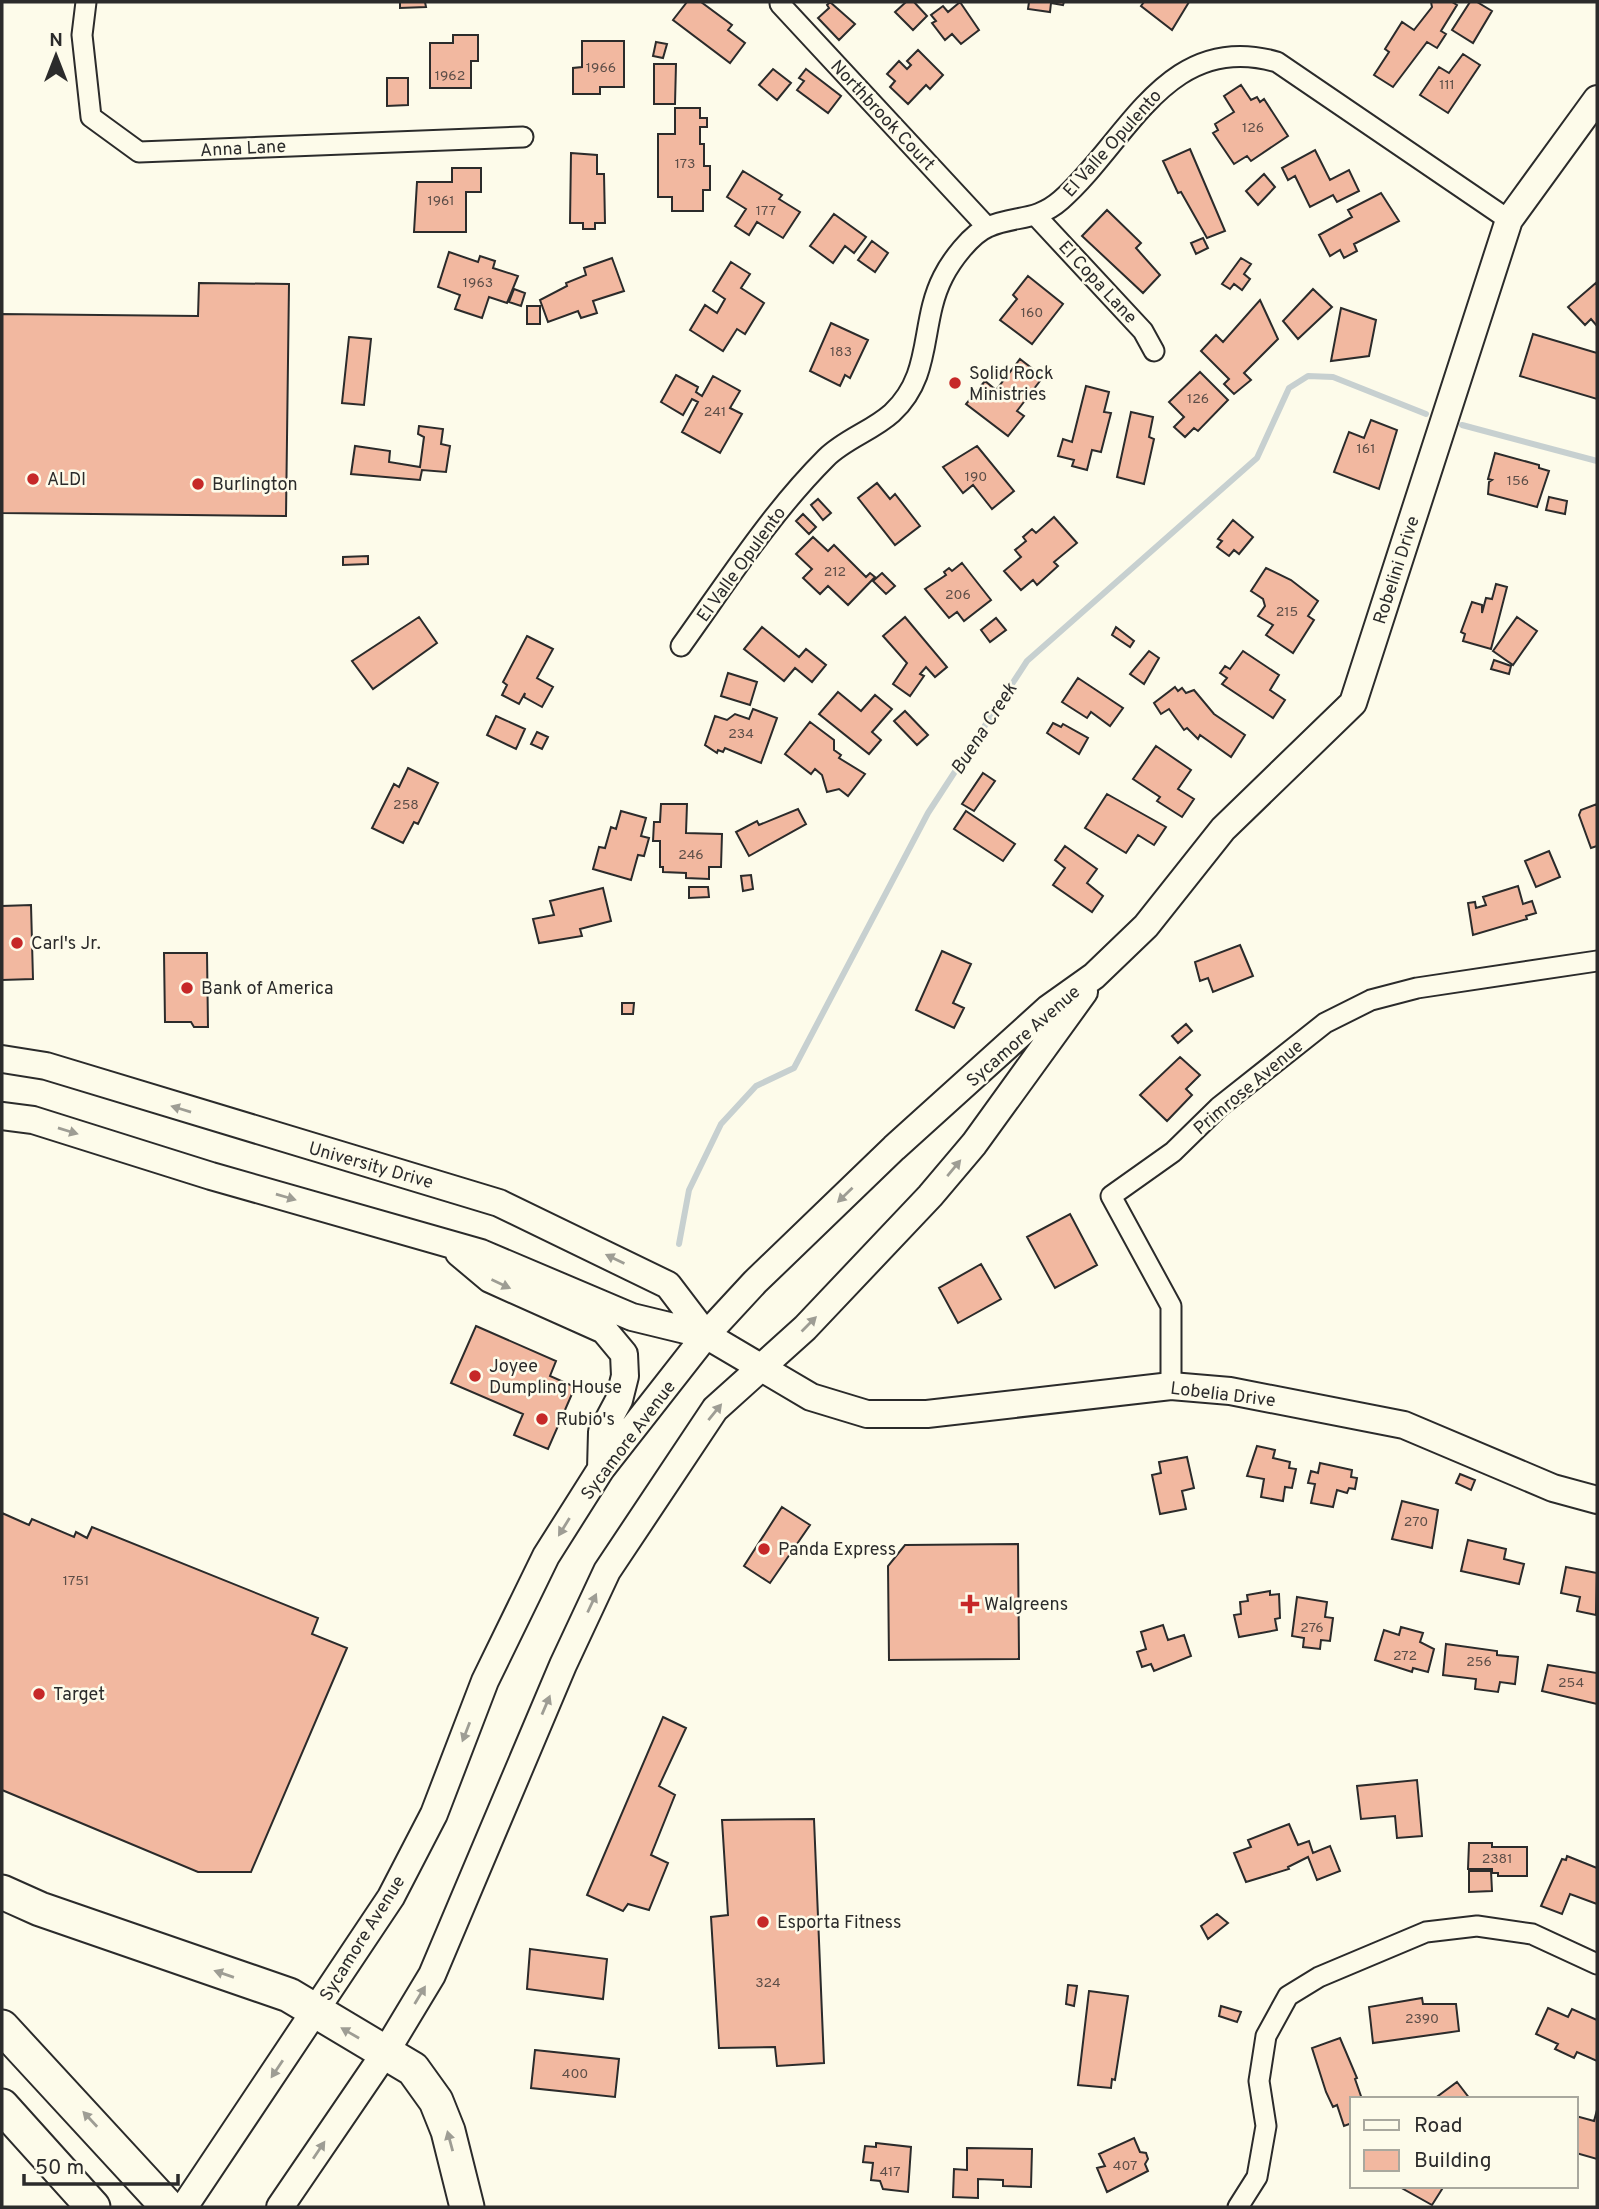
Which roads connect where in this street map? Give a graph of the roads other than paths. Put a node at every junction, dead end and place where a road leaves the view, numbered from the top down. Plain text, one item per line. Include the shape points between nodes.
1 (86, 2) edge
2 (780, 4) dead end
3 (1597, 99) edge
4 (523, 137) dead end
5 (1037, 216) junction
6 (1508, 220) junction
7 (987, 227) junction
8 (1154, 351) dead end
9 (681, 646) dead end
10 (1597, 961) edge
11 (1094, 976) junction
12 (2, 1059) edge
13 (2, 1116) edge
14 (447, 1243) junction
15 (706, 1335) junction
16 (760, 1368) junction
17 (1171, 1385) junction
18 (601, 1469) junction
19 (1597, 1500) edge
20 (2, 1892) edge
21 (1597, 1964) edge
22 (315, 2013) junction
23 (2, 2027) edge
24 (385, 2053) junction
25 (2, 2106) edge
26 (93, 2207) edge
27 (168, 2207) edge
28 (184, 2207) edge
29 (280, 2207) edge
30 (467, 2207) edge
31 (1238, 2207) edge

1 - 4 street, Anna Lane via 82,35 91,117 139,152
2 - 7 street, Northbrook Court
3 - 6 main road, Robelini Drive
5 - 6 street, El Valle Opulento via 1062,199 1158,89 1191,69 1233,55 1250,55 1277,62
5 - 7 street, El Valle Opulento
5 - 8 street, El Copa Lane via 1143,331
6 - 11 main road, Robelini Drive via 1353,703 1223,829 1146,926
7 - 9 street, El Valle Opulento via 943,276 930,312 921,372 892,412 829,456 778,510
10 - 17 street, Primrose Avenue via 1417,988 1371,1000 1325,1023 1219,1107 1173,1152 1111,1196 1171,1306
11 -> 15 main road, Sycamore Avenue via 1049,1008 894,1148
16 -> 11 main road, Sycamore Avenue via 805,1328 930,1196 974,1144
15 -> 12 main road, University Drive via 668,1284 499,1203 46,1066
13 -> 14 main road, University Drive via 33,1120
14 - 15 main road, University Drive via 632,1317
14 -> 18 main road via 490,1279 604,1330 624,1354 619,1400 602,1432
15 - 16 main road, University Drive
15 - 18 main road, Sycamore Avenue
16 - 17 main road, Lobelia Drive via 811,1396 867,1414 927,1414
24 -> 16 main road, Sycamore Avenue via 432,1975 607,1571 715,1409
17 - 19 main road, Lobelia Drive via 1230,1391 1404,1424 1553,1488
18 -> 22 main road, Sycamore Avenue via 546,1556 485,1681 434,1814 391,1897
22 -> 20 highway via 289,1995
21 - 31 street via 1532,1934 1477,1926 1426,1932 1319,1977 1288,1996 1266,2036 1259,2081 1266,2126 1257,2177
24 -> 22 highway
22 -> 28 main road, Sycamore Avenue
27 -> 23 highway
29 -> 24 main road, Sycamore Avenue
30 -> 24 highway via 436,2101 413,2069
25 - 26 highway

